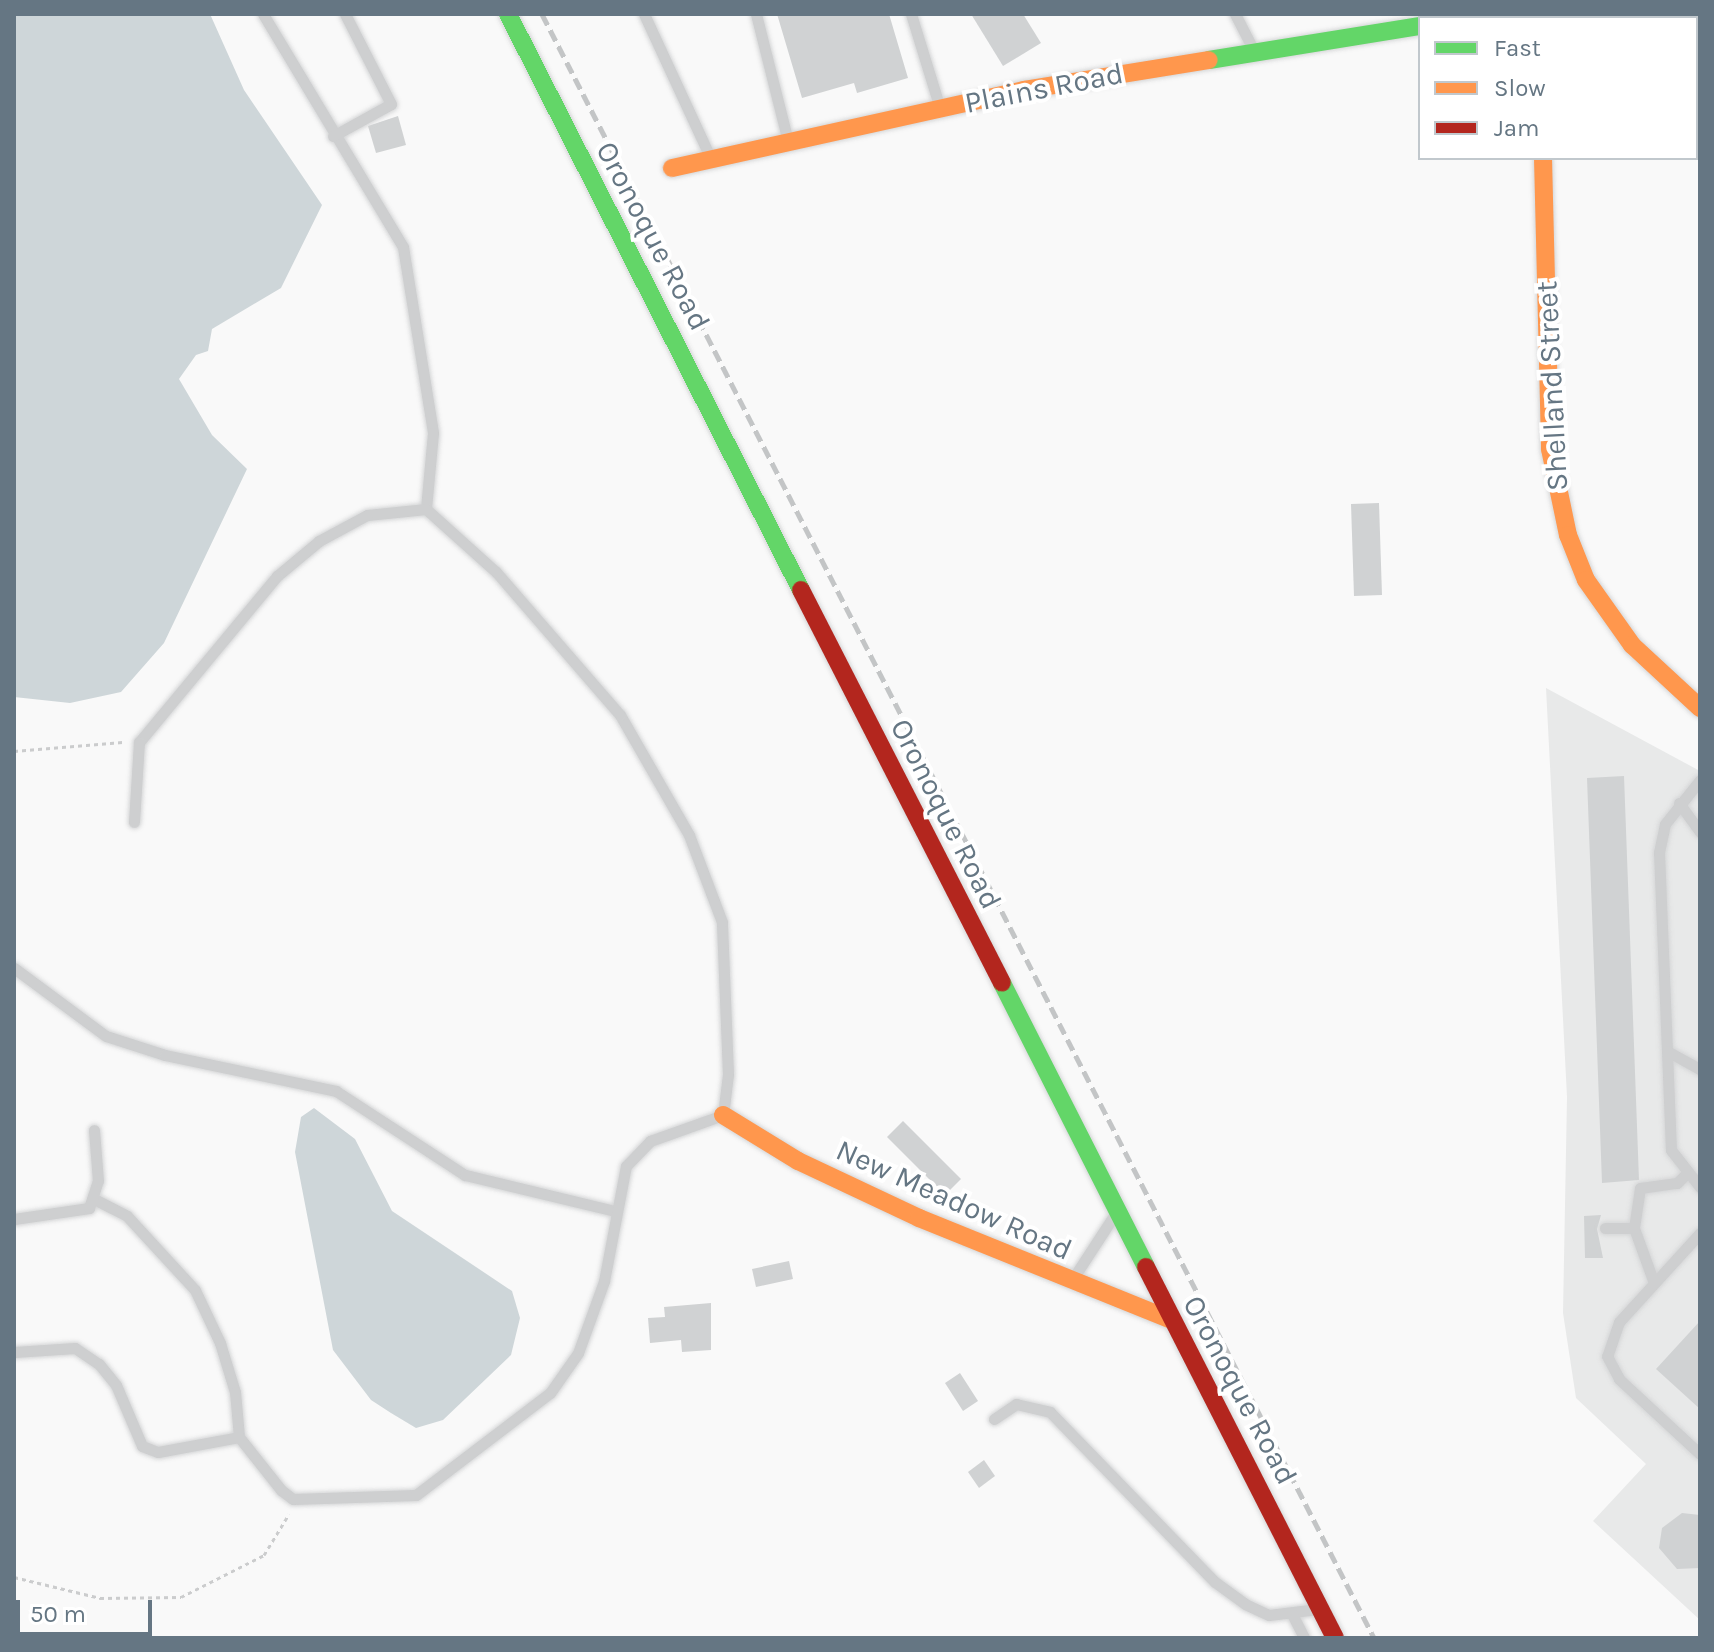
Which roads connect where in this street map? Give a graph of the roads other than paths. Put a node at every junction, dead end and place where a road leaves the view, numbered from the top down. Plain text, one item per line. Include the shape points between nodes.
1 (263, 14) edge
2 (345, 14) edge
3 (508, 14) edge
4 (644, 14) edge
5 (756, 14) edge
6 (911, 14) edge
7 (1235, 14) edge
8 (1391, 22) edge
9 (1418, 26) edge
10 (1255, 51) junction
11 (940, 108) junction
12 (333, 136) junction
13 (790, 146) junction
14 (1543, 160) edge
15 (712, 162) junction
16 (672, 168) dead end
17 (426, 509) junction
18 (1700, 708) edge
19 (1700, 780) edge
20 (1679, 803) junction
21 (134, 822) dead end
22 (1700, 832) edge
23 (14, 968) edge
24 (1667, 1051) junction
25 (1700, 1069) edge
26 (723, 1115) junction
27 (94, 1130) dead end
28 (1686, 1174) junction
29 (1700, 1187) edge
30 (96, 1200) junction
31 (615, 1211) junction
32 (1116, 1213) junction
33 (14, 1219) edge
34 (1605, 1228) dead end
35 (1634, 1228) junction
36 (1700, 1233) edge
37 (1654, 1283) junction
38 (1070, 1284) junction
39 (1169, 1319) junction
40 (14, 1352) edge
41 (994, 1419) dead end
42 (239, 1437) junction
43 (1700, 1454) edge
44 (1323, 1608) junction
45 (1292, 1614) junction
46 (1304, 1638) edge
47 (1335, 1638) edge

1 - 12 lane
2 - 12 lane via 391,104
3 - 32 street, Oronoque Road via 748,476
4 - 15 lane
5 - 13 lane
6 - 11 lane
7 - 10 lane
8 - 9 street, Plains Road
8 - 10 street, Plains Road
10 - 11 street, Plains Road
11 - 13 street, Plains Road
12 - 17 lane via 380,201 406,258 433,433
13 - 15 street, Plains Road
14 - 18 street, Shelland Street via 1550,449 1568,535 1586,580 1623,634
15 - 16 street, Plains Road
17 - 21 lane via 367,515 319,541 277,576 139,742
17 - 26 lane via 496,572 620,715 689,835 722,922 730,1001
19 - 20 lane
20 - 22 lane
20 - 24 lane via 1662,831 1659,852
23 - 31 lane via 106,1036 165,1055 336,1091 465,1175
24 - 25 lane
24 - 28 lane via 1671,1150
26 - 31 lane via 650,1141 626,1166
26 - 38 street, New Meadow Road via 798,1161
27 - 30 lane
28 - 29 lane
28 - 35 lane via 1677,1183 1640,1188
30 - 33 lane via 67,1214
30 - 42 lane via 127,1216 195,1290 224,1355
31 - 42 lane via 604,1281 578,1353 550,1393 416,1495 293,1499
32 - 38 lane
32 - 39 street, Oronoque Road
34 - 35 lane
35 - 37 lane
36 - 37 lane
37 - 43 lane via 1619,1322 1607,1356 1619,1379
38 - 39 street, New Meadow Road
39 - 44 street, Oronoque Road
40 - 42 lane via 75,1348 99,1364 116,1385 142,1446 158,1452
41 - 45 lane via 1016,1404 1050,1412 1215,1582 1269,1615
44 - 45 lane
44 - 47 street, Oronoque Road
45 - 46 lane

